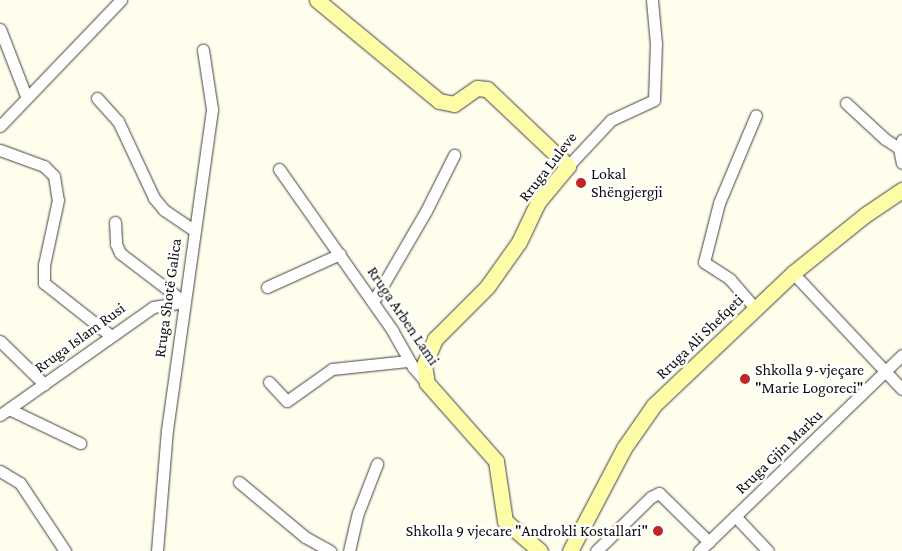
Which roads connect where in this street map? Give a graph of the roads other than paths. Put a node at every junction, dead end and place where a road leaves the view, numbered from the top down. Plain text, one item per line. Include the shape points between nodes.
1 (121, 0) edge
2 (317, 0) edge
3 (652, 0) edge
4 (0, 29) edge
5 (203, 50) dead end
6 (26, 96) junction
7 (97, 98) dead end
8 (846, 102) dead end
9 (756, 115) dead end
10 (0, 126) edge
11 (900, 144) edge
12 (0, 150) edge
13 (454, 155) dead end
14 (902, 163) edge
15 (568, 166) junction
16 (279, 169) dead end
17 (902, 190) edge
18 (114, 222) dead end
19 (194, 230) junction
20 (340, 254) junction
21 (793, 273) junction
22 (267, 287) dead end
23 (184, 302) junction
24 (373, 302) junction
25 (755, 308) junction
26 (111, 336) junction
27 (0, 340) edge
28 (902, 355) edge
29 (408, 361) junction
30 (885, 372) junction
31 (269, 382) dead end
32 (44, 384) junction
33 (430, 385) junction
34 (902, 389) edge
35 (4, 412) edge
36 (80, 443) dead end
37 (377, 464) dead end
38 (0, 471) edge
39 (239, 482) dead end
40 (735, 516) junction
41 (709, 542) junction
42 (65, 551) edge
43 (157, 551) edge
44 (330, 551) edge
45 (349, 551) edge
46 (540, 551) edge
47 (570, 551) edge
48 (596, 551) edge
49 (699, 551) edge
50 (768, 551) edge

1 - 6 street
2 - 15 street via 439,101 454,104 477,88 487,89
3 - 15 street, Rruga Luleve via 656,44 654,100 611,120
4 - 6 street
5 - 19 street, Rruga Shotë Galica via 212,109
6 - 10 street
7 - 19 street via 118,121 154,198 164,210
8 - 11 street via 885,140
9 - 25 street via 719,203 704,262 730,279
11 - 14 street
12 - 26 street via 44,166 54,176 58,200 44,265 44,284
13 - 24 street via 426,211
15 - 33 street, Rruga Luleve via 538,202 519,242 487,287 429,348 424,365
16 - 20 street, Rruga Arben Lami
17 - 21 street, Rruga Ali Shefqeti via 865,214
18 - 23 street via 120,253
19 - 23 street, Rruga Shotë Galica
20 - 22 street
20 - 24 street, Rruga Arben Lami
21 - 25 street, Rruga Ali Shefqeti
21 - 30 street
23 - 26 street, Rruga Islam Rusi via 153,307
23 - 43 street, Rruga Shotë Galica via 167,430
24 - 29 street, Rruga Arben Lami
25 - 47 street, Rruga Ali Shefqeti via 638,425
26 - 32 street, Rruga Islam Rusi
27 - 32 street
28 - 30 street, Rruga Gjin Marku
29 - 31 street via 332,368 287,401
29 - 33 street, Rruga Arben Lami
30 - 34 street
30 - 40 street, Rruga Gjin Marku
32 - 35 street, Rruga Islam Rusi
33 - 46 street, Rruga Arben Lami via 496,461 505,521
35 - 36 street
37 - 45 street via 366,490
38 - 42 street via 20,483
39 - 44 street via 305,537
40 - 41 street, Rruga Gjin Marku
40 - 50 street
41 - 48 street via 660,493 651,497
41 - 49 street, Rruga Gjin Marku

